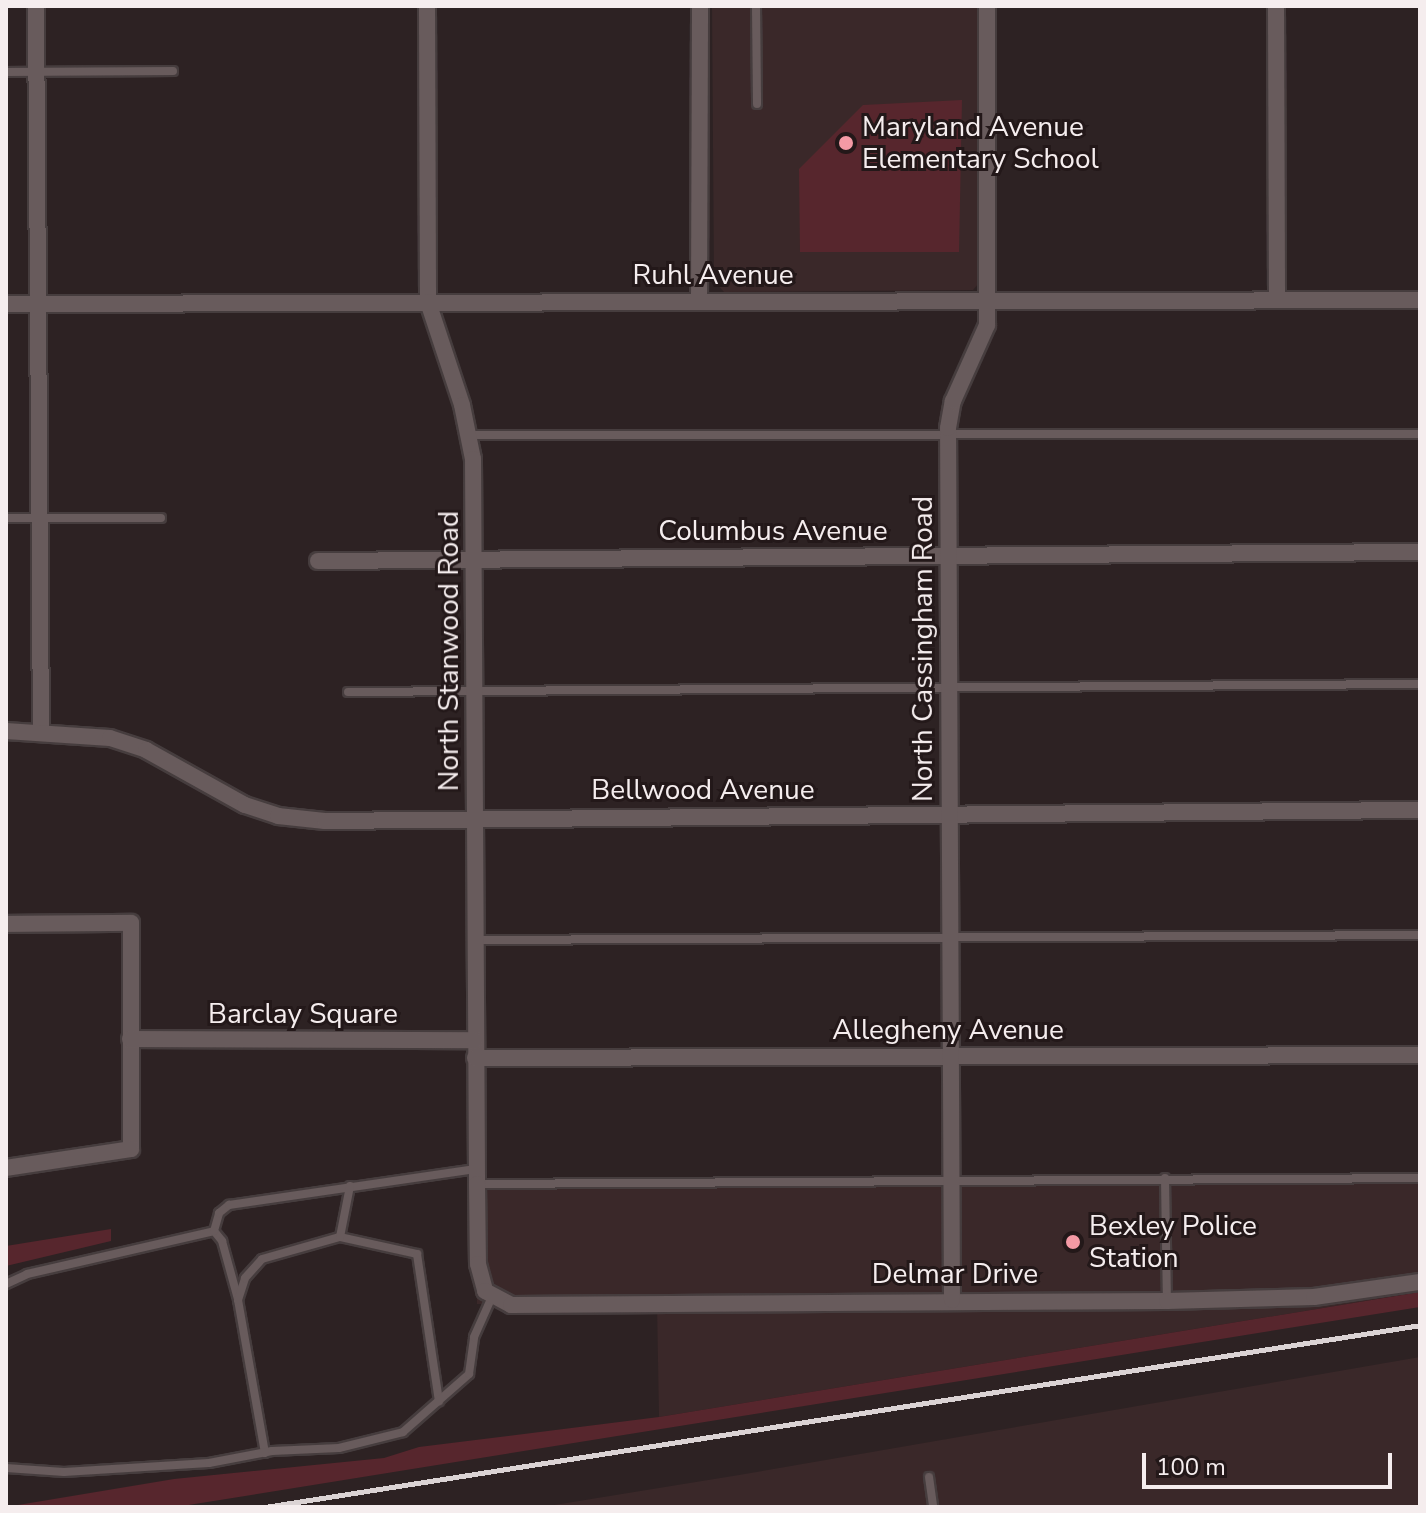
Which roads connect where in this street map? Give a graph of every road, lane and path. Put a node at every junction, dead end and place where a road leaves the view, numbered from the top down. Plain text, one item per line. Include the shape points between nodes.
1 (36, 6) edge
2 (427, 6) edge
3 (700, 6) edge
4 (756, 6) edge
5 (987, 6) edge
6 (1276, 6) edge
7 (173, 71) dead end
8 (6, 72) edge
9 (36, 72) junction
10 (757, 104) dead end
11 (1277, 300) junction
12 (1420, 300) edge
13 (988, 301) junction
14 (428, 302) junction
15 (699, 302) junction
16 (6, 304) edge
17 (38, 304) junction
18 (948, 434) junction
19 (1420, 434) edge
20 (468, 435) junction
21 (6, 518) edge
22 (40, 518) junction
23 (161, 518) dead end
24 (1420, 552) edge
25 (950, 556) junction
26 (476, 559) junction
27 (318, 561) dead end
28 (1420, 684) edge
29 (950, 686) junction
30 (348, 692) dead end
31 (473, 692) junction
32 (6, 731) edge
33 (41, 732) junction
34 (1420, 810) edge
35 (951, 814) junction
36 (476, 818) junction
37 (6, 924) edge
38 (1420, 935) edge
39 (951, 938) junction
40 (476, 940) junction
41 (130, 1039) junction
42 (475, 1049) junction
43 (1420, 1055) edge
44 (952, 1056) junction
45 (6, 1168) edge
46 (477, 1176) junction
47 (1165, 1178) junction
48 (1420, 1178) edge
49 (952, 1180) junction
50 (350, 1186) junction
51 (214, 1231) junction
52 (340, 1237) junction
53 (1420, 1282) edge
54 (6, 1284) edge
55 (491, 1299) junction
56 (238, 1300) junction
57 (952, 1300) junction
58 (1167, 1301) junction
59 (439, 1401) junction
60 (265, 1453) junction
61 (6, 1468) edge
62 (929, 1477) dead end
63 (933, 1507) edge

1 - 9 street
2 - 14 street, North Stanwood Road
3 - 15 street
4 - 10 lane
5 - 13 street, North Cassingham Road
6 - 11 street
7 - 9 lane
8 - 9 lane
9 - 17 street
11 - 12 street, Ruhl Avenue
11 - 13 street, Ruhl Avenue
13 - 15 street, Ruhl Avenue
13 - 18 street, North Cassingham Road via 983,343 957,390
14 - 15 street, Ruhl Avenue
14 - 17 street, Ruhl Avenue
14 - 20 street, North Stanwood Road
16 - 17 street, Ruhl Avenue
17 - 22 street
18 - 19 lane
18 - 20 lane
18 - 25 street, North Cassingham Road
20 - 26 street, North Stanwood Road
21 - 22 lane
22 - 23 lane
22 - 33 street
24 - 25 street, Columbus Avenue
25 - 26 street, Columbus Avenue
25 - 29 street, North Cassingham Road
26 - 27 street, Columbus Avenue
26 - 31 street, North Stanwood Road
28 - 29 lane
29 - 31 lane
29 - 35 street, North Cassingham Road
30 - 31 lane
31 - 36 street, North Stanwood Road
32 - 33 street, Bellwood Avenue
33 - 36 street, Bellwood Avenue via 110,738 146,750 212,790 278,816 325,821
34 - 35 street, Bellwood Avenue
35 - 36 street, Bellwood Avenue
35 - 39 street, North Cassingham Road
36 - 40 street, North Stanwood Road
37 - 41 street via 131,923
38 - 39 lane
39 - 40 lane
39 - 44 street, North Cassingham Road
40 - 42 street, North Stanwood Road
41 - 42 street, Barclay Square
41 - 45 street via 131,1149
42 - 44 street, Allegheny Avenue
42 - 46 street, North Stanwood Road
43 - 44 street, Allegheny Avenue
44 - 49 street, North Cassingham Road
46 - 49 lane
46 - 50 lane
46 - 55 street, North Stanwood Road via 478,1264
47 - 48 lane
47 - 49 lane
47 - 58 lane
49 - 57 street, North Cassingham Road
50 - 51 lane via 229,1205 219,1213
50 - 52 lane
51 - 54 lane via 27,1274
51 - 56 lane via 222,1241
52 - 56 lane via 262,1259 245,1278
52 - 59 lane via 417,1254
53 - 58 street, Delmar Drive via 1314,1297
55 - 57 street, Delmar Drive via 511,1305
55 - 59 lane via 474,1337 469,1374
56 - 60 lane
57 - 58 street, Delmar Drive
59 - 60 lane via 403,1432 339,1448
60 - 61 lane via 133,1469
62 - 63 lane

